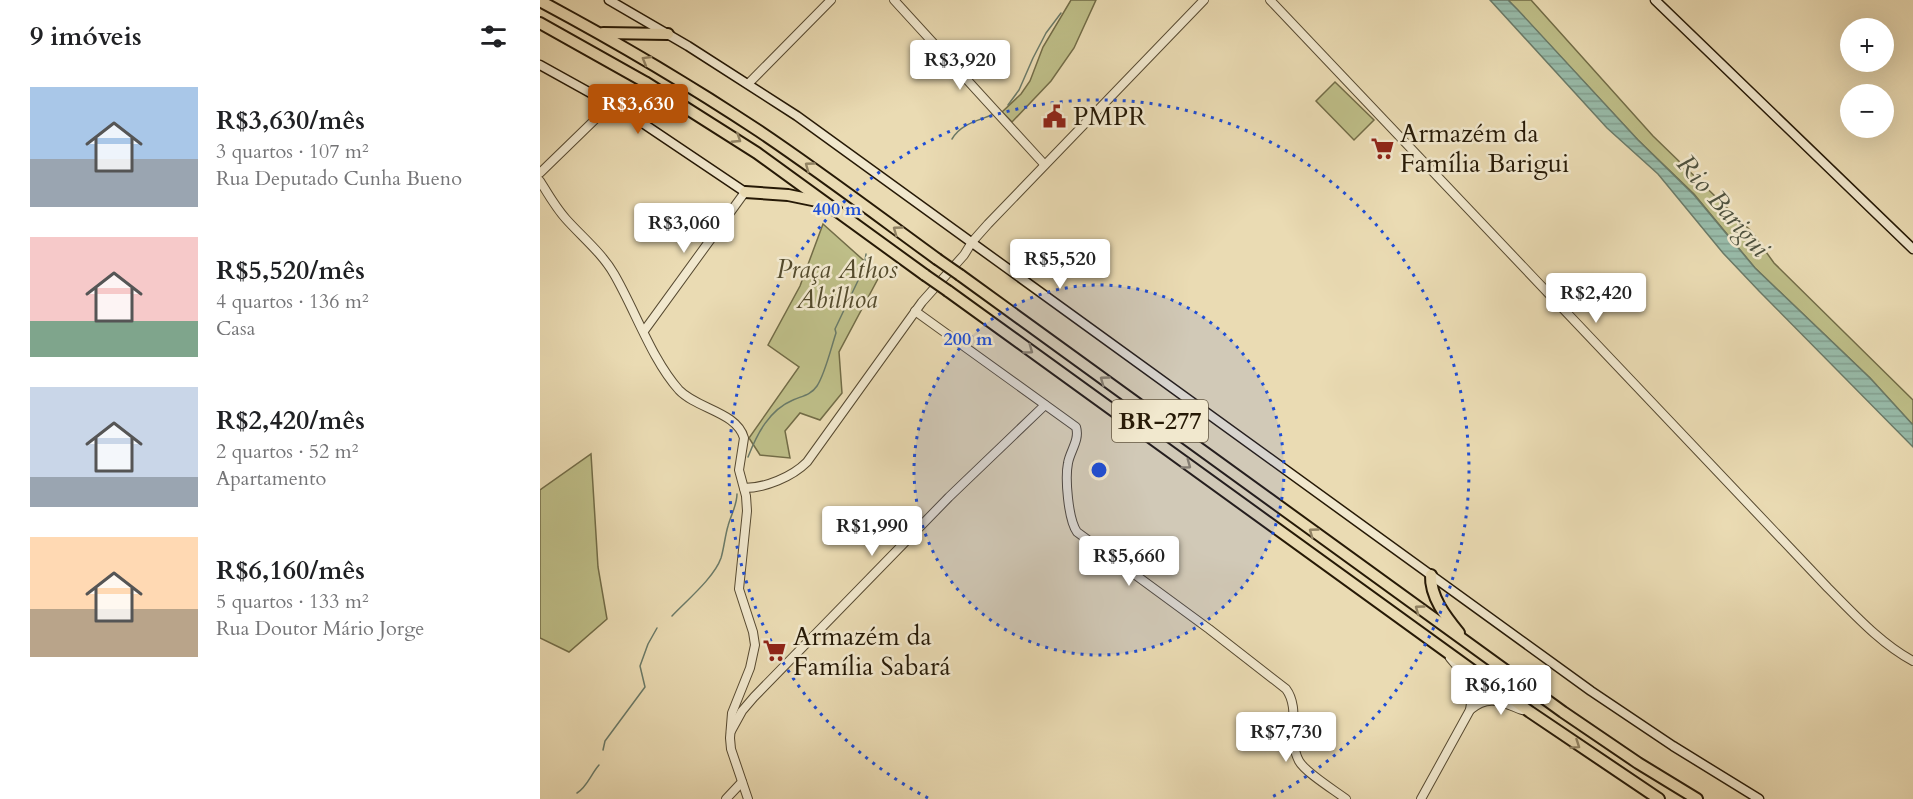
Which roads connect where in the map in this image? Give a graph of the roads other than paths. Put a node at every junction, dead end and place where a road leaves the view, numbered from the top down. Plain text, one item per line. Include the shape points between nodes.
1 (609, 0) edge
2 (831, 0) edge
3 (894, 0) edge
4 (1204, 0) edge
5 (1270, 0) edge
6 (1655, 0) edge
7 (540, 1) edge
8 (540, 23) edge
9 (600, 33) junction
10 (668, 34) junction
11 (540, 65) edge
12 (748, 84) junction
13 (611, 104) junction
14 (1044, 164) junction
15 (540, 173) edge
16 (540, 181) edge
17 (745, 192) junction
18 (830, 205) junction
19 (972, 242) junction
20 (1913, 249) edge
21 (915, 311) junction
22 (644, 331) junction
23 (1045, 405) junction
24 (744, 488) junction
25 (1431, 575) junction
26 (1466, 643) junction
27 (1443, 650) junction
28 (1913, 661) edge
29 (1470, 710) junction
30 (1530, 712) junction
31 (730, 733) junction
32 (742, 782) junction
33 (726, 799) edge
34 (748, 799) edge
35 (1346, 799) edge
36 (1421, 799) edge
37 (1659, 799) edge
38 (1697, 799) edge
39 (1759, 799) edge

1 - 10 main road
2 - 12 street
3 - 14 street
4 - 14 street
5 - 28 street via 1828,588 1881,638
6 - 20 main road
7 - 9 highway, BR-277
8 -> 18 highway, BR-277 via 697,114
9 - 10 highway
26 -> 9 highway, BR-277, bridge via 776,143
10 - 12 main road
11 - 13 main road
12 - 19 main road
13 - 15 street
13 - 17 main road
14 - 19 street
16 - 22 street via 561,213 609,267
17 - 18 highway via 788,195
17 - 22 street
18 -> 27 highway, BR-277, bridge
19 - 21 street
19 - 25 main road
21 - 23 street
21 - 24 street via 803,466 767,484
22 - 24 street via 680,391 739,428 744,438 740,470
23 - 31 street via 949,497 754,697
23 - 35 street via 1076,428 1067,473 1071,519 1077,532 1284,686 1292,701 1298,760
24 - 31 street via 747,527 739,589 755,645 732,713
25 - 26 highway via 1436,599
25 - 39 main road via 1630,718
26 - 38 highway, BR-277 via 1594,734
27 - 29 street via 1469,681 1473,695
27 - 30 highway, BR-277
29 - 30 street via 1492,700
29 - 36 street
30 -> 37 highway, BR-277
31 - 32 street
32 - 33 street
32 - 34 street

